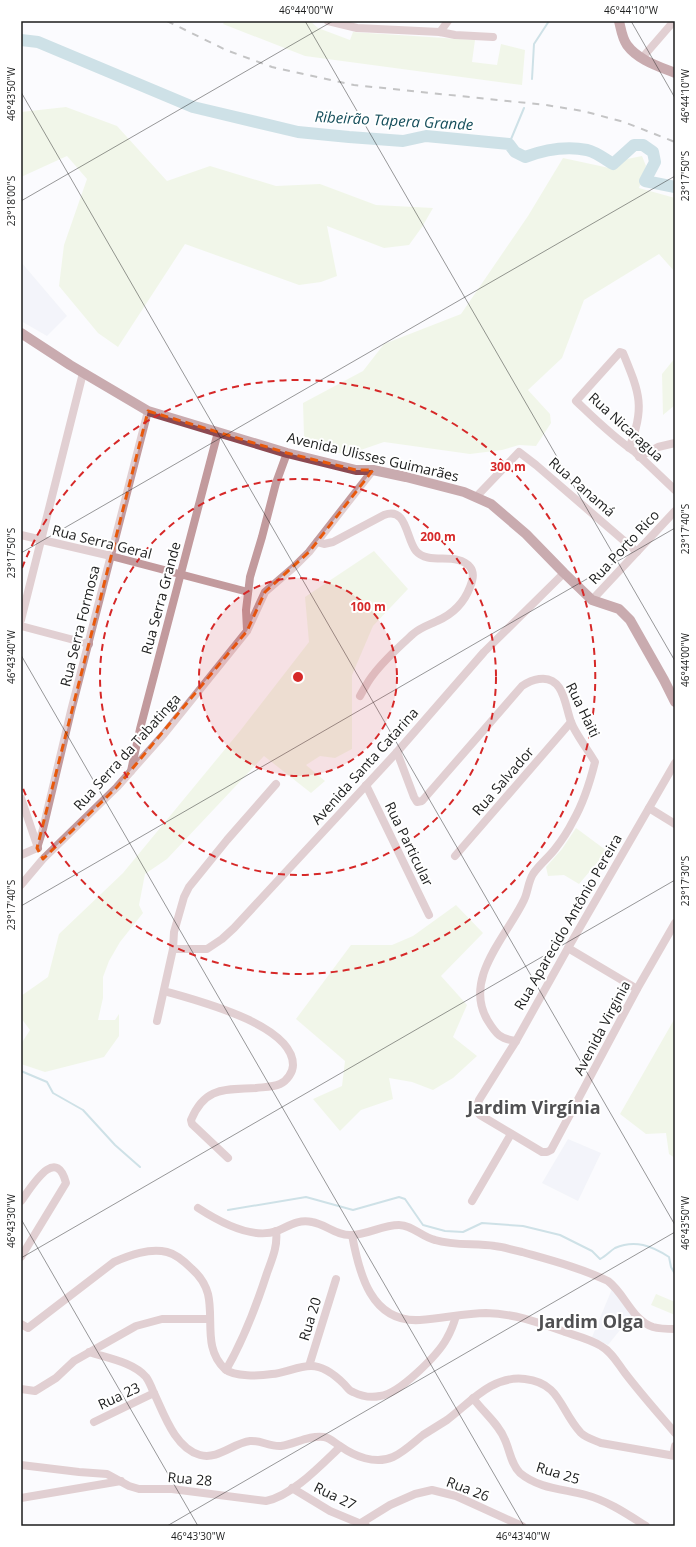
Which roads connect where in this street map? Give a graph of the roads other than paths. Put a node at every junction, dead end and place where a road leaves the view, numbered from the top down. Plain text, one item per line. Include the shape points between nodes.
1 (448, 21) edge
2 (619, 21) edge
3 (674, 21) edge
4 (333, 22) edge
5 (440, 32) junction
6 (492, 37) dead end
7 (642, 58) junction
8 (675, 73) edge
9 (21, 333) edge
10 (83, 373) junction
11 (148, 411) junction
12 (218, 432) junction
13 (675, 443) edge
14 (629, 448) junction
15 (287, 453) junction
16 (638, 457) junction
17 (373, 470) junction
18 (675, 490) edge
19 (476, 497) junction
20 (675, 512) edge
21 (21, 535) edge
22 (40, 541) junction
23 (316, 542) junction
24 (637, 552) junction
25 (111, 556) junction
26 (564, 573) junction
27 (180, 575) junction
28 (248, 592) junction
29 (592, 600) junction
30 (21, 620) edge
31 (21, 626) edge
32 (247, 631) junction
33 (89, 644) junction
34 (360, 696) dead end
35 (675, 702) edge
36 (571, 722) junction
37 (396, 752) junction
38 (675, 763) edge
39 (131, 772) junction
40 (276, 784) dead end
41 (366, 785) junction
42 (21, 798) edge
43 (649, 808) junction
44 (675, 824) edge
45 (38, 848) junction
46 (21, 855) edge
47 (454, 856) dead end
48 (43, 859) junction
49 (21, 885) edge
50 (429, 915) dead end
51 (675, 923) edge
52 (568, 948) junction
53 (173, 949) junction
54 (637, 989) junction
55 (164, 991) junction
56 (157, 1021) dead end
57 (516, 1041) junction
58 (511, 1134) junction
59 (228, 1158) dead end
60 (21, 1201) edge
61 (472, 1201) dead end
62 (198, 1208) dead end
63 (276, 1231) junction
64 (352, 1235) junction
65 (21, 1258) edge
66 (336, 1279) dead end
67 (456, 1316) junction
68 (209, 1319) junction
69 (21, 1324) edge
70 (675, 1329) edge
71 (89, 1352) junction
72 (308, 1366) junction
73 (226, 1370) junction
74 (21, 1389) edge
75 (154, 1393) junction
76 (473, 1398) junction
77 (94, 1422) dead end
78 (675, 1433) edge
79 (675, 1446) edge
80 (340, 1447) junction
81 (674, 1455) edge
82 (21, 1465) edge
83 (121, 1481) junction
84 (292, 1488) junction
85 (21, 1498) edge
86 (364, 1525) edge
87 (522, 1526) edge
88 (646, 1526) edge

1 - 5 street
2 - 7 main road via 627,45
3 - 7 street
4 - 5 street via 357,28
5 - 6 street
7 - 8 main road
9 - 10 main road, Avenida Ulisses Guimarães
10 - 11 main road, Avenida Ulisses Guimarães
10 - 22 street
11 - 12 main road, Avenida Ulisses Guimarães
11 - 25 street, Rua Serra Formosa
12 - 15 main road, Avenida Ulisses Guimarães
12 - 27 street, Rua Serra Grande
13 - 16 street via 658,447
14 - 14 street, Rua Nicaragua via 637,424 639,406 637,389 623,353 620,352 576,401
14 - 16 street, Rua Nicaragua
15 - 17 main road, Avenida Ulisses Guimarães via 356,470
15 - 28 street via 276,483
16 - 18 street, Rua Nicaragua
17 - 19 main road, Avenida Ulisses Guimarães
17 - 23 street, Rua Serra da Tabatinga
19 - 24 street, Rua Panamá via 519,452
19 - 26 main road, Avenida Ulisses Guimarães via 491,504 526,534
20 - 24 street, Rua Porto Rico
21 - 22 street, Rua Serra Geral
22 - 25 street, Rua Serra Geral
22 - 30 street
23 - 32 street, Rua Serra da Tabatinga via 294,568 265,592
23 - 34 street via 333,542 384,515 392,514 403,522 415,549 421,555 458,560 468,564 473,573 469,589 458,607 446,617 414,633 378,668
24 - 29 street, Rua Porto Rico
25 - 27 street, Rua Serra Geral
25 - 33 street, Rua Serra Formosa
26 - 29 main road, Avenida Ulisses Guimarães
26 - 37 street, Avenida Santa Catarina via 484,652
27 - 28 street, Rua Serra Geral
27 - 39 street, Rua Serra Grande
28 - 32 street
29 - 35 main road, Avenida Ulisses Guimarães via 619,609 630,620
31 - 33 street
32 - 39 street, Rua Serra da Tabatinga
33 - 45 street, Rua Serra Formosa
36 - 37 street, Rua Haiti via 564,696 556,684 542,679 528,681 420,802 414,797
36 - 47 street, Rua Salvador
36 - 57 street, Rua Haiti via 595,762 589,787 568,830 533,874 524,899 483,972 480,999 483,1012 493,1031 505,1040
37 - 41 street, Avenida Santa Catarina
38 - 43 street, Rua Aparecido Antônio Pereira
39 - 48 street, Rua Serra da Tabatinga
40 - 53 street via 189,887 174,932
41 - 50 street, Rua Particular
41 - 53 street, Avenida Santa Catarina via 222,939 207,949
42 - 45 street
43 - 44 street
43 - 52 street, Rua Aparecido Antônio Pereira
45 - 46 street
45 - 48 street
48 - 49 street, Rua Serra da Tabatinga
51 - 54 street, Avenida Virginia
52 - 54 street
52 - 57 street, Rua Aparecido Antônio Pereira
53 - 55 street
54 - 58 street, Avenida Virginia via 549,1152 545,1153
55 - 56 street
55 - 59 street via 250,1020 275,1036 292,1056 293,1068 288,1078 280,1084 264,1088 214,1092 203,1099 197,1108 191,1120 192,1124
57 - 58 street, Rua Aparecido Antônio Pereira via 477,1106 482,1117
58 - 61 street
60 - 65 street via 50,1167 63,1174 66,1183
62 - 63 street via 222,1222 244,1230 260,1233
63 - 64 street via 295,1222 311,1222 342,1234
63 - 73 street via 276,1247 260,1296
64 - 67 street via 362,1276 371,1295 382,1308 396,1317 407,1320
64 - 70 street via 399,1225 435,1240 496,1246 538,1256 608,1281 645,1323 654,1327
66 - 72 street, Rua 20
67 - 72 street via 441,1347 414,1376 385,1395 372,1397 351,1392 321,1367
67 - 78 street via 518,1316 601,1346 609,1352
68 - 69 street via 209,1301 204,1282 186,1263 167,1252 144,1252 114,1262 28,1328
68 - 71 street via 162,1319 141,1324
68 - 73 street via 213,1348
71 - 74 street via 35,1391
71 - 75 street via 134,1368 146,1377
72 - 73 street via 266,1375 236,1374
75 - 77 street, Rua 23
75 - 80 street via 177,1438 199,1455 218,1454 250,1441 280,1446 319,1436 326,1437
76 - 80 street via 446,1420 385,1460 369,1459
76 - 81 street via 488,1387 505,1380 515,1378 536,1381 557,1395 581,1433 590,1439
76 - 88 street, Rua 25 via 502,1432 513,1464 528,1479 609,1504
79 - 81 street
80 - 84 street, Rua 28
82 - 83 street, Rua 28 via 107,1474
83 - 84 street, Rua 28 via 129,1486 147,1490 172,1489 266,1501
83 - 85 street
84 - 86 street, Rua 27 via 330,1511
86 - 87 street, Rua 26 via 390,1505 432,1490 456,1496

